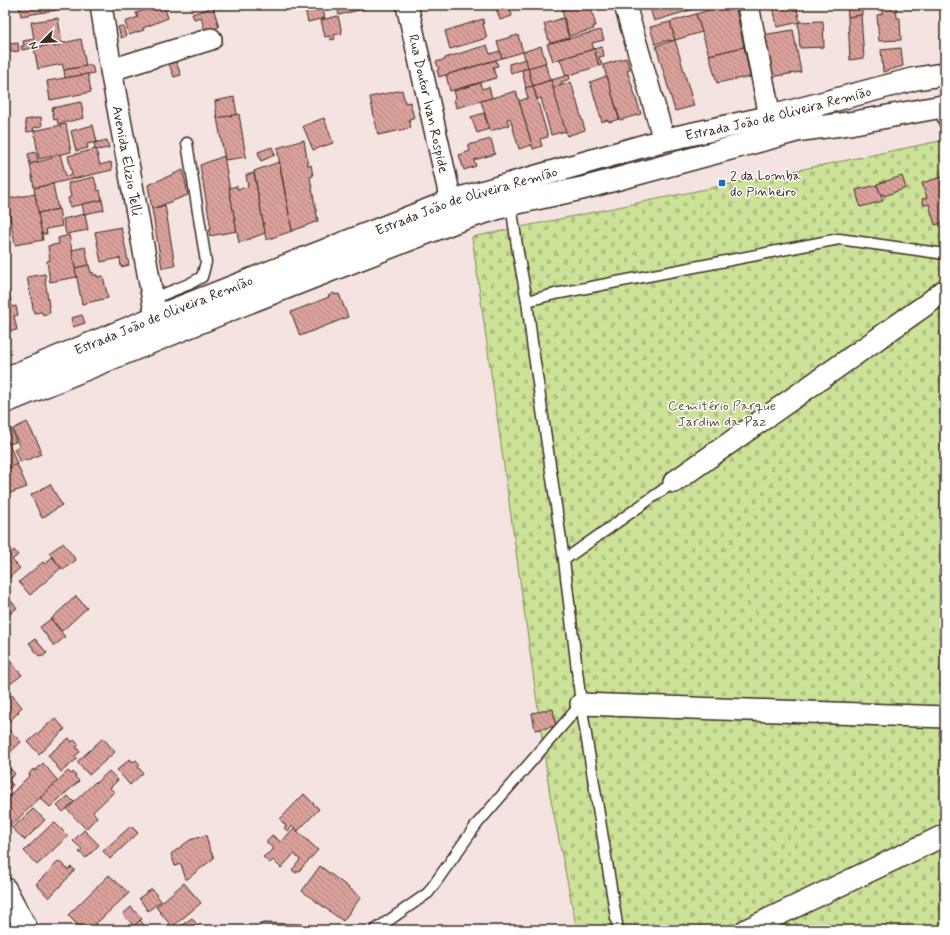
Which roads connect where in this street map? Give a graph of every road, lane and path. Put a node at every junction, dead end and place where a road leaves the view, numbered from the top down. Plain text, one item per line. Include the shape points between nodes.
1 (101, 5) edge
2 (407, 5) edge
3 (625, 5) edge
4 (748, 5) edge
5 (211, 39) dead end
6 (111, 70) junction
7 (945, 74) edge
8 (914, 79) junction
9 (917, 112) junction
10 (943, 113) edge
11 (770, 117) junction
12 (664, 140) junction
13 (187, 143) dead end
14 (451, 201) junction
15 (511, 204) junction
16 (945, 254) edge
17 (945, 290) edge
18 (527, 301) junction
19 (154, 308) junction
20 (5, 379) edge
21 (5, 402) edge
22 (674, 482) joint
23 (564, 560) junction
24 (581, 704) junction
25 (945, 717) edge
26 (945, 835) edge
27 (5, 889) edge
28 (27, 930) edge
29 (262, 930) edge
30 (298, 930) edge
31 (375, 930) edge
32 (618, 930) edge
33 (746, 930) edge

1 - 6 street, Avenida Elizio Telli
2 - 14 street, Rua Doutor Ivan Rospide
3 - 12 street
4 - 11 street
5 - 6 street
6 - 19 street, Avenida Elizio Telli
7 - 8 main road, Estrada João de Oliveira Remião
8 - 9 main road via 920,90
8 - 11 main road, Estrada João de Oliveira Remião
9 - 10 main road, Estrada João de Oliveira Remião
9 - 15 main road, Estrada João de Oliveira Remião via 799,130 584,188
11 - 12 main road, Estrada João de Oliveira Remião
12 - 14 main road, Estrada João de Oliveira Remião
13 - 19 lane via 206,262 202,277
14 - 19 main road, Estrada João de Oliveira Remião
15 - 18 lane
15 - 21 main road, Estrada João de Oliveira Remião via 459,220 244,304
16 - 18 lane via 839,239
17 - 22 street
18 - 23 lane
19 - 20 main road, Estrada João de Oliveira Remião
22 - 23 lane
23 - 24 lane
24 - 25 street
24 - 31 lane via 477,824 428,893
24 - 32 lane
26 - 33 street
27 - 28 main road
29 - 30 lane

